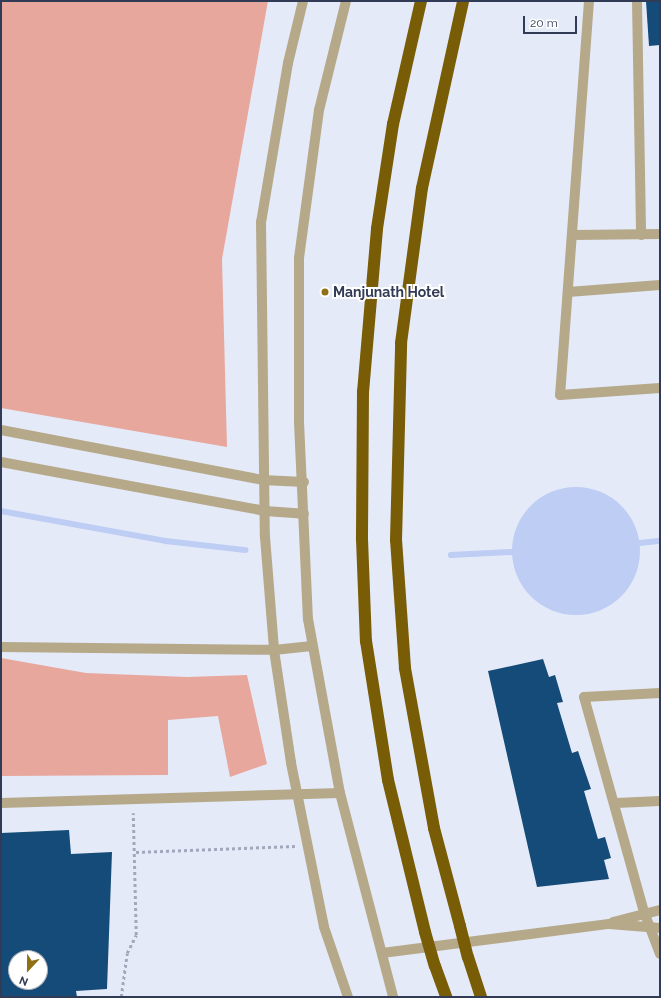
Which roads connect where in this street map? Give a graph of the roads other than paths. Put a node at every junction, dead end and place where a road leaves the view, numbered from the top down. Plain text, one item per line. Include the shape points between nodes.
1 (304, 1) edge
2 (346, 1) edge
3 (421, 1) edge
4 (463, 1) edge
5 (589, 1) edge
6 (637, 1) edge
7 (660, 234) edge
8 (573, 235) junction
9 (641, 235) junction
10 (660, 285) edge
11 (568, 292) junction
12 (660, 388) edge
13 (1, 430) edge
14 (1, 462) edge
15 (262, 480) junction
16 (304, 482) junction
17 (265, 511) junction
18 (304, 514) junction
19 (1, 646) edge
20 (312, 646) junction
21 (274, 650) junction
22 (660, 693) edge
23 (297, 793) junction
24 (340, 793) junction
25 (660, 801) edge
26 (1, 803) edge
27 (616, 804) junction
28 (660, 910) edge
29 (644, 912) junction
30 (609, 924) junction
31 (655, 927) edge
32 (382, 953) junction
33 (660, 954) edge
34 (348, 997) edge
35 (393, 997) edge
36 (446, 997) edge
37 (481, 997) edge

1 - 15 street via 288,63 261,222
2 - 16 street via 319,110 299,258 299,422
3 - 36 highway, bridge via 393,124 377,229 363,391 362,539 366,641 388,780 425,932
4 - 37 highway, bridge via 422,188 401,343 396,540 405,668 434,828
5 - 8 street
6 - 9 street
7 - 9 street
8 - 9 street
8 - 11 street
10 - 11 street
11 - 12 street via 560,395
13 - 15 street
14 - 17 street
15 - 16 street
15 - 17 street
16 - 18 street
17 - 18 street
17 - 21 street
18 - 20 street via 308,618
19 - 21 street
20 - 21 street
20 - 24 street
21 - 23 street
22 - 27 street via 584,697
23 - 24 street
23 - 26 street
23 - 34 street via 324,927
24 - 32 street
25 - 27 street
27 - 29 street
28 - 29 street
29 - 30 street
29 - 31 street
30 - 31 street
30 - 32 street
31 - 33 street
32 - 35 street

